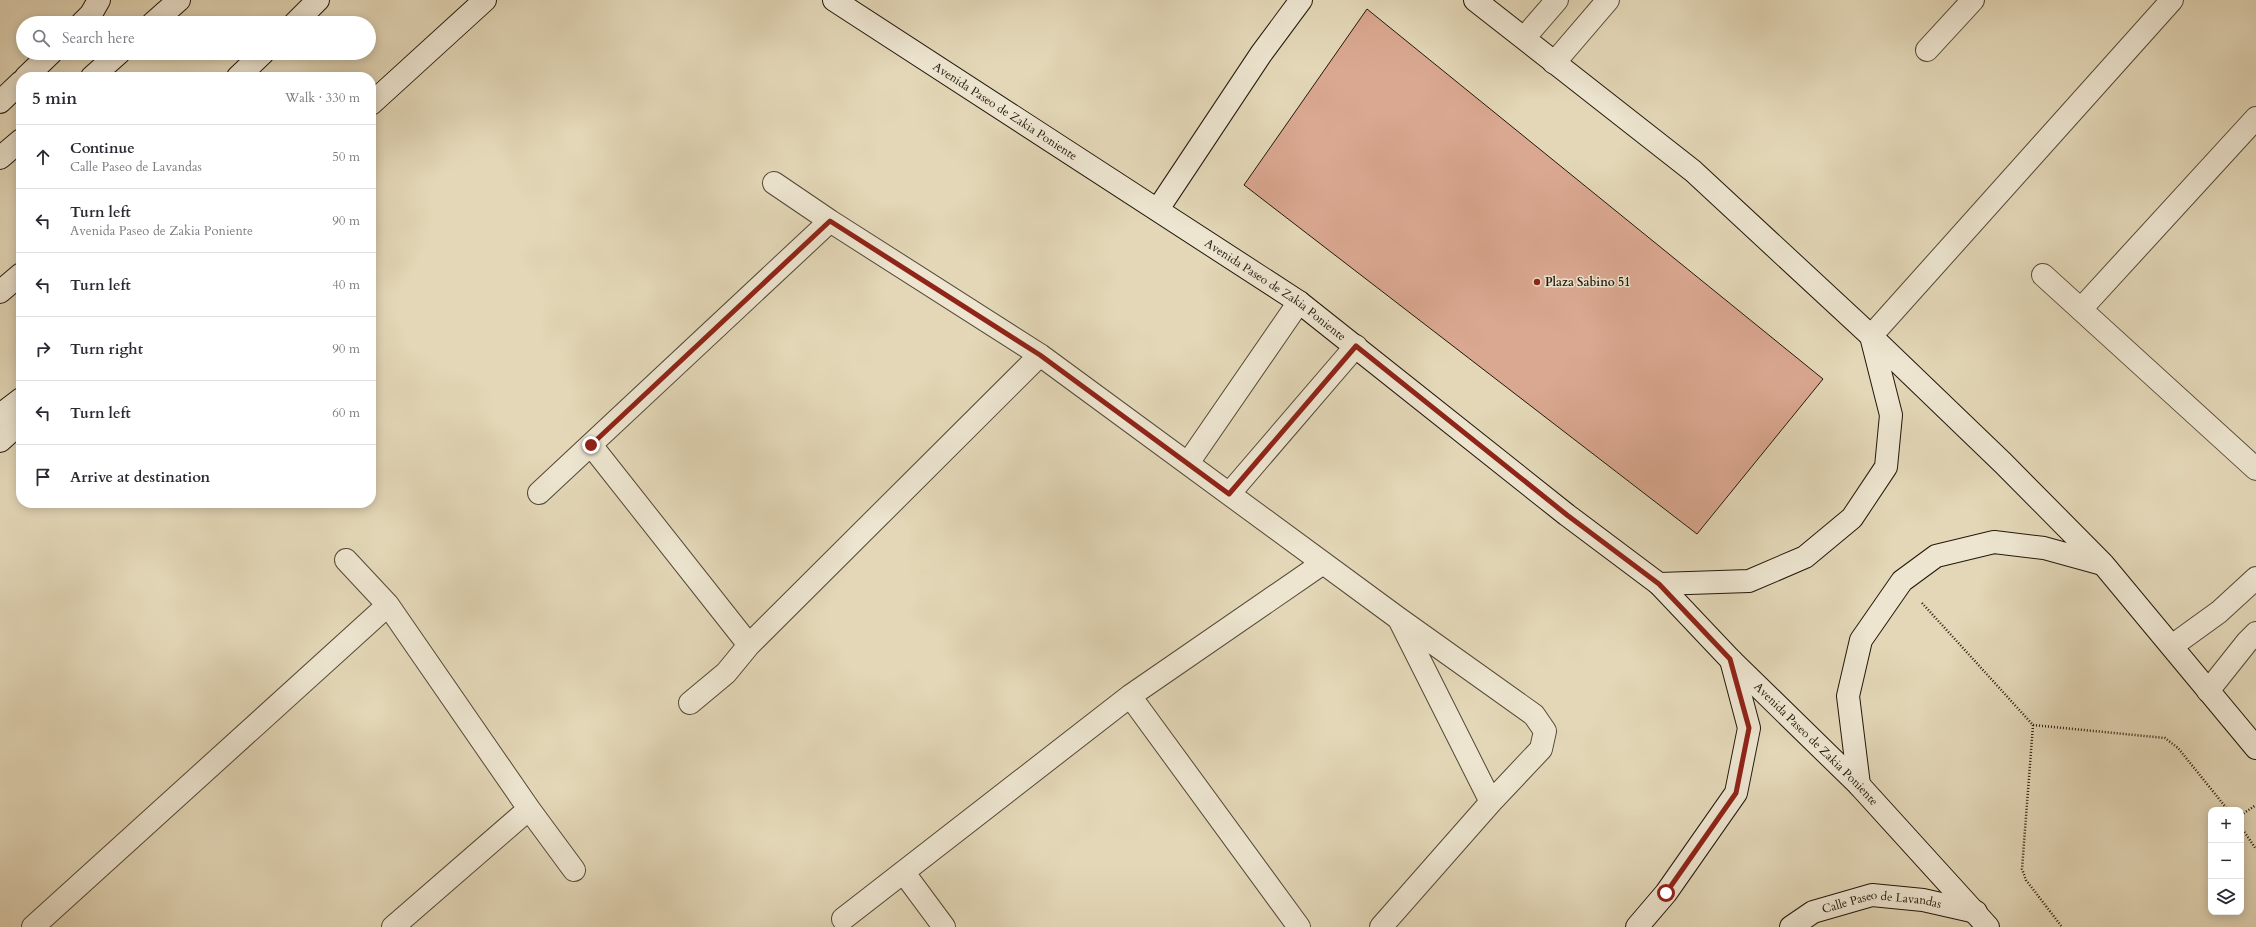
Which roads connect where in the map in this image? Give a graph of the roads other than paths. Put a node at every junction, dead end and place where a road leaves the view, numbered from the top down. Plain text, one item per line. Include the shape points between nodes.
1 (99, 0) edge
2 (179, 0) edge
3 (318, 0) edge
4 (485, 0) edge
5 (834, 0) edge
6 (1301, 0) edge
7 (1475, 0) edge
8 (1557, 0) edge
9 (1608, 0) edge
10 (1973, 0) edge
11 (2172, 0) edge
12 (89, 16) edge
13 (161, 16) edge
14 (302, 16) edge
15 (1525, 37) junction
16 (1927, 50) dead end
17 (44, 60) edge
18 (111, 60) edge
19 (256, 60) edge
20 (1554, 63) junction
21 (31, 72) edge
22 (98, 72) edge
23 (243, 72) edge
24 (16, 87) edge
25 (376, 99) edge
26 (0, 102) edge
27 (2256, 118) edge
28 (16, 144) edge
29 (0, 158) edge
30 (774, 183) dead end
31 (1158, 209) junction
32 (830, 221) junction
33 (2043, 276) dead end
34 (16, 278) edge
35 (0, 292) edge
36 (1300, 302) junction
37 (2081, 309) junction
38 (1871, 336) junction
39 (1356, 346) junction
40 (1040, 355) junction
41 (16, 403) edge
42 (0, 415) edge
43 (16, 427) edge
44 (0, 441) edge
45 (591, 445) junction
46 (1188, 463) junction
47 (2255, 466) edge
48 (539, 493) dead end
49 (1229, 494) junction
50 (346, 560) dead end
51 (1323, 563) junction
52 (2103, 564) junction
53 (2256, 578) edge
54 (1659, 584) junction
55 (388, 605) junction
56 (1398, 618) junction
57 (2256, 634) edge
58 (749, 645) junction
59 (2172, 646) junction
60 (1730, 659) junction
61 (2208, 691) junction
62 (1130, 696) junction
63 (690, 703) dead end
64 (2256, 748) edge
65 (1859, 785) junction
66 (1491, 802) junction
67 (529, 809) junction
68 (574, 870) dead end
69 (904, 873) junction
70 (843, 919) dead end
71 (1982, 920) edge
72 (396, 926) edge
73 (33, 927) edge
74 (944, 927) edge
75 (1299, 927) edge
76 (1381, 927) edge
77 (1637, 927) edge
78 (1791, 927) edge

1 - 12 street
2 - 13 street
3 - 14 street
4 - 25 street
5 - 31 street, Avenida Paseo de Zakia Poniente
6 - 31 street via 1261,54
7 - 15 street
8 - 15 street
9 - 20 street
10 - 16 street
11 - 38 street
15 - 20 street
17 - 21 street
18 - 22 street
19 - 23 street
20 - 38 street via 1693,171
24 - 26 street
27 - 37 street
28 - 29 street
30 - 32 street
31 - 36 street, Avenida Paseo de Zakia Poniente
32 - 40 street
32 - 45 street
33 - 37 street
34 - 35 street
36 - 39 street, Avenida Paseo de Zakia Poniente
36 - 46 street
37 - 47 street
38 - 52 street
38 - 54 street via 1891,415 1887,460 1886,467 1852,518 1805,557 1749,581
39 - 49 street
39 - 54 street, Avenida Paseo de Zakia Poniente via 1567,515
40 - 46 street
40 - 58 street
41 - 42 street
43 - 44 street
45 - 48 street
45 - 58 street
46 - 49 street
49 - 51 street
50 - 55 street
51 - 56 street
51 - 62 street
52 - 59 street
52 - 65 street via 2044,548 1994,542 1936,556 1902,581 1862,640 1848,696
53 - 59 street via 2219,612
54 - 60 street, Avenida Paseo de Zakia Poniente
55 - 67 street
55 - 73 street
56 - 66 street
56 - 66 street via 1534,715 1545,732 1541,749
57 - 61 street
58 - 63 street via 726,673
59 - 61 street
60 - 65 street, Avenida Paseo de Zakia Poniente
60 - 77 street via 1749,728 1736,793 1666,893
61 - 64 street
62 - 69 street
62 - 75 street
65 - 71 street, Avenida Paseo de Zakia Poniente
66 - 76 street
67 - 68 street
67 - 72 street
69 - 70 street
69 - 74 street
71 - 78 street, Calle Paseo de Lavandas via 1923,900 1872,895 1813,912

